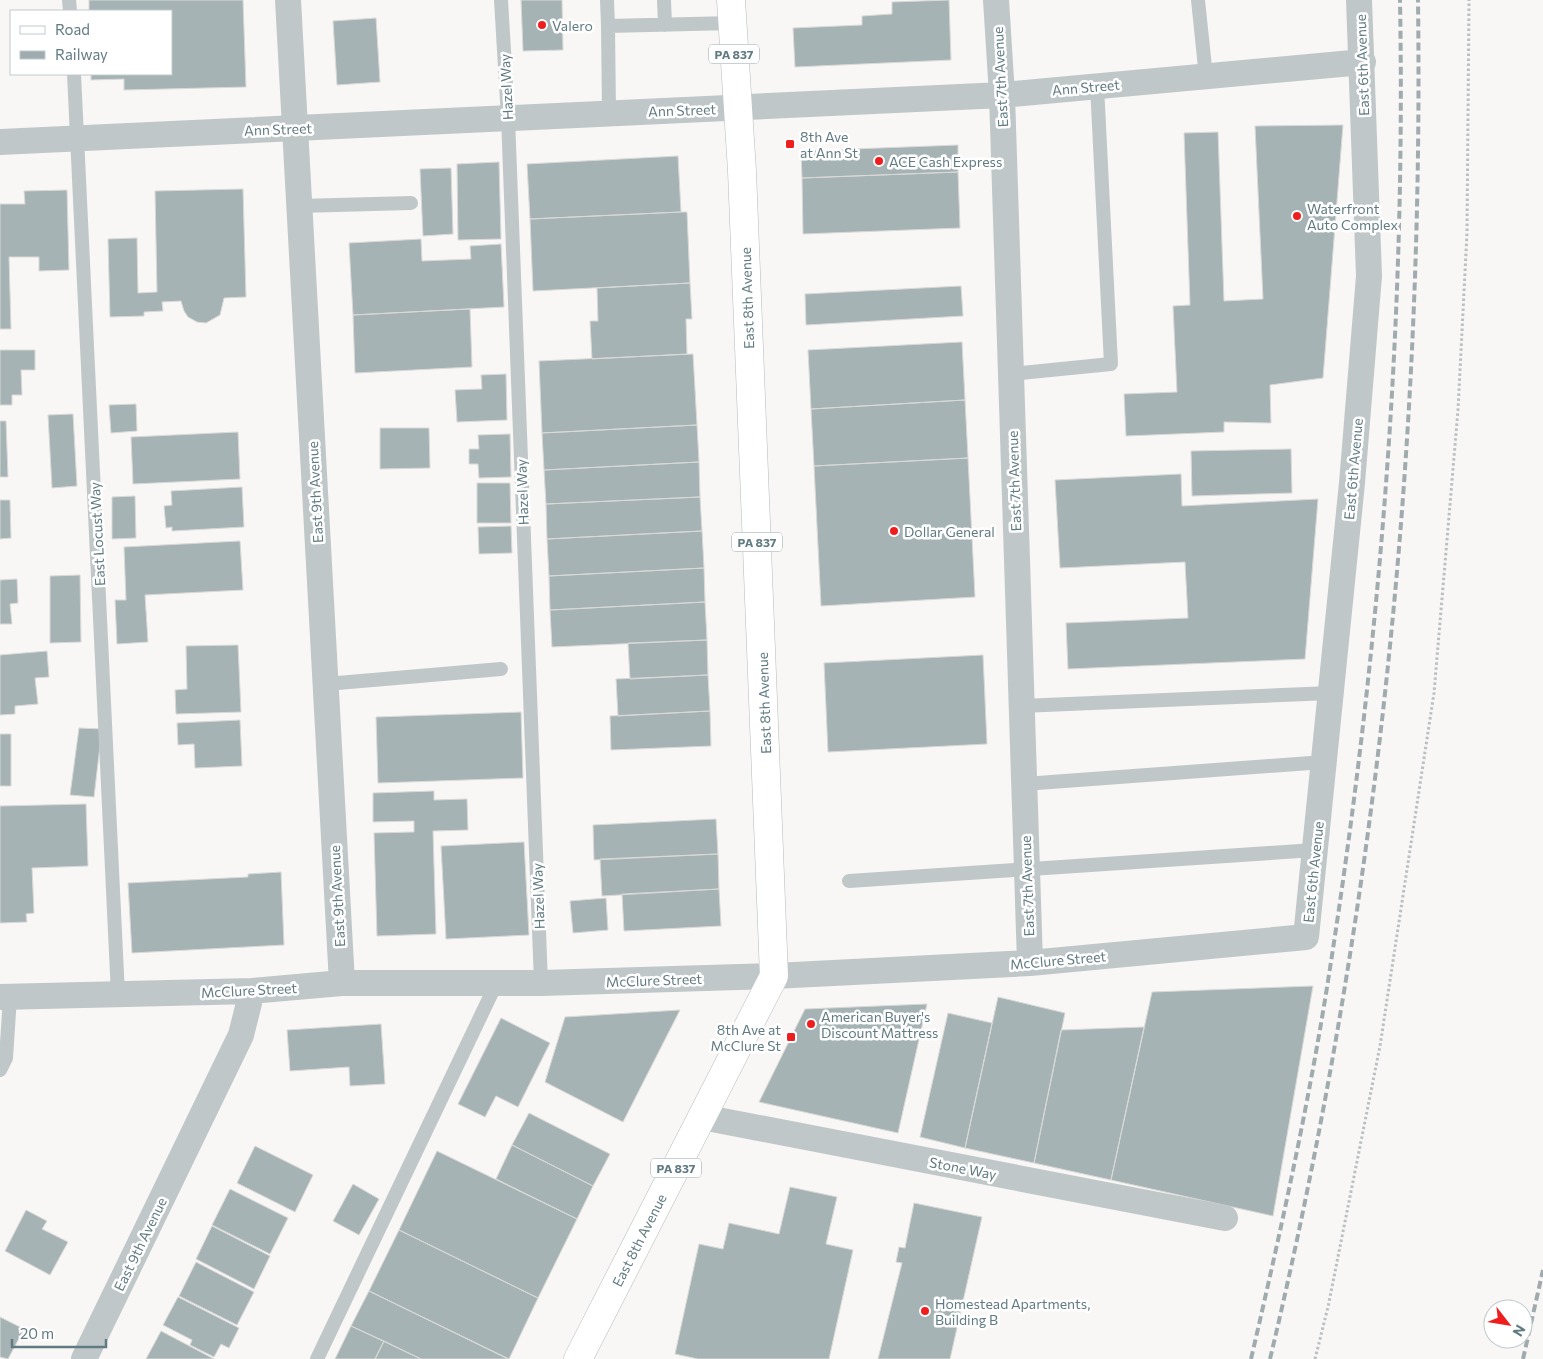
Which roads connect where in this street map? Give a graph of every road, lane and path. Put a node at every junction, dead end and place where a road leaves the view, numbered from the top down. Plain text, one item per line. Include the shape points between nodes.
1 (288, 0) edge
2 (501, 0) edge
3 (607, 0) edge
4 (664, 0) edge
5 (996, 0) edge
6 (1198, 0) edge
7 (1359, 0) edge
8 (1469, 0) edge
9 (732, 11) edge
10 (665, 25) junction
11 (608, 26) junction
12 (1363, 62) junction
13 (74, 75) edge
14 (1206, 77) junction
15 (1097, 86) junction
16 (1002, 95) junction
17 (736, 108) junction
18 (609, 113) junction
19 (508, 118) junction
20 (295, 128) junction
21 (78, 138) junction
22 (0, 142) edge
23 (411, 202) dead end
24 (299, 206) junction
25 (1011, 374) junction
26 (501, 669) dead end
27 (326, 684) junction
28 (1331, 693) junction
29 (1021, 706) junction
30 (1324, 762) junction
31 (1024, 784) junction
32 (1315, 850) junction
33 (1026, 868) junction
34 (850, 881) dead end
35 (1306, 937) joint
36 (1030, 963) junction
37 (774, 976) junction
38 (542, 983) junction
39 (342, 984) junction
40 (496, 984) junction
41 (252, 991) junction
42 (118, 995) junction
43 (5, 997) edge
44 (0, 1070) edge
45 (702, 1117) junction
46 (1225, 1218) dead end
47 (84, 1359) edge
48 (317, 1359) edge
49 (578, 1359) edge
50 (1315, 1359) edge

1 - 20 street, East 9th Avenue
2 - 19 lane, Hazel Way
3 - 11 lane
4 - 10 lane
5 - 16 street, East 7th Avenue
6 - 14 lane
7 - 12 street, East 6th Avenue
8 - 50 path via 1466,233 1458,410 1434,692 1380,1046
9 - 10 lane
9 - 17 main road, East 8th Avenue / PA 837
10 - 11 lane
11 - 18 lane
12 - 14 street, Ann Street
12 - 28 street, East 6th Avenue via 1369,276
13 - 21 lane, East Locust Way
14 - 15 street, Ann Street
15 - 16 street, Ann Street
15 - 25 lane via 1111,364
16 - 17 street, Ann Street
16 - 25 street, East 7th Avenue
17 - 18 street, Ann Street
17 - 37 main road, East 8th Avenue / PA 837 via 743,191
18 - 19 street, Ann Street
19 - 20 street, Ann Street
19 - 38 lane, Hazel Way
20 - 21 street, Ann Street
20 - 24 street, East 9th Avenue
21 - 22 street, Ann Street
21 - 42 lane, East Locust Way
23 - 24 lane
24 - 27 street, East 9th Avenue
25 - 29 street, East 7th Avenue
26 - 27 lane
27 - 39 street, East 9th Avenue
28 - 29 lane
28 - 30 street, East 6th Avenue
29 - 31 street, East 7th Avenue
30 - 31 lane
30 - 32 street, East 6th Avenue
31 - 33 street, East 7th Avenue
32 - 33 lane
32 - 35 street, East 6th Avenue
33 - 34 lane
33 - 36 street, East 7th Avenue
35 - 36 street, McClure Street
36 - 37 street, McClure Street
37 - 38 street, McClure Street
37 - 45 main road, East 8th Avenue / PA 837
38 - 40 street, McClure Street
39 - 40 street, McClure Street
39 - 41 street, McClure Street
40 - 48 lane
41 - 42 street, McClure Street
41 - 47 street, East 9th Avenue via 241,1036
42 - 43 street, McClure Street
43 - 44 lane via 6,1058
45 - 46 street, Stone Way
45 - 49 main road, East 8th Avenue / PA 837

